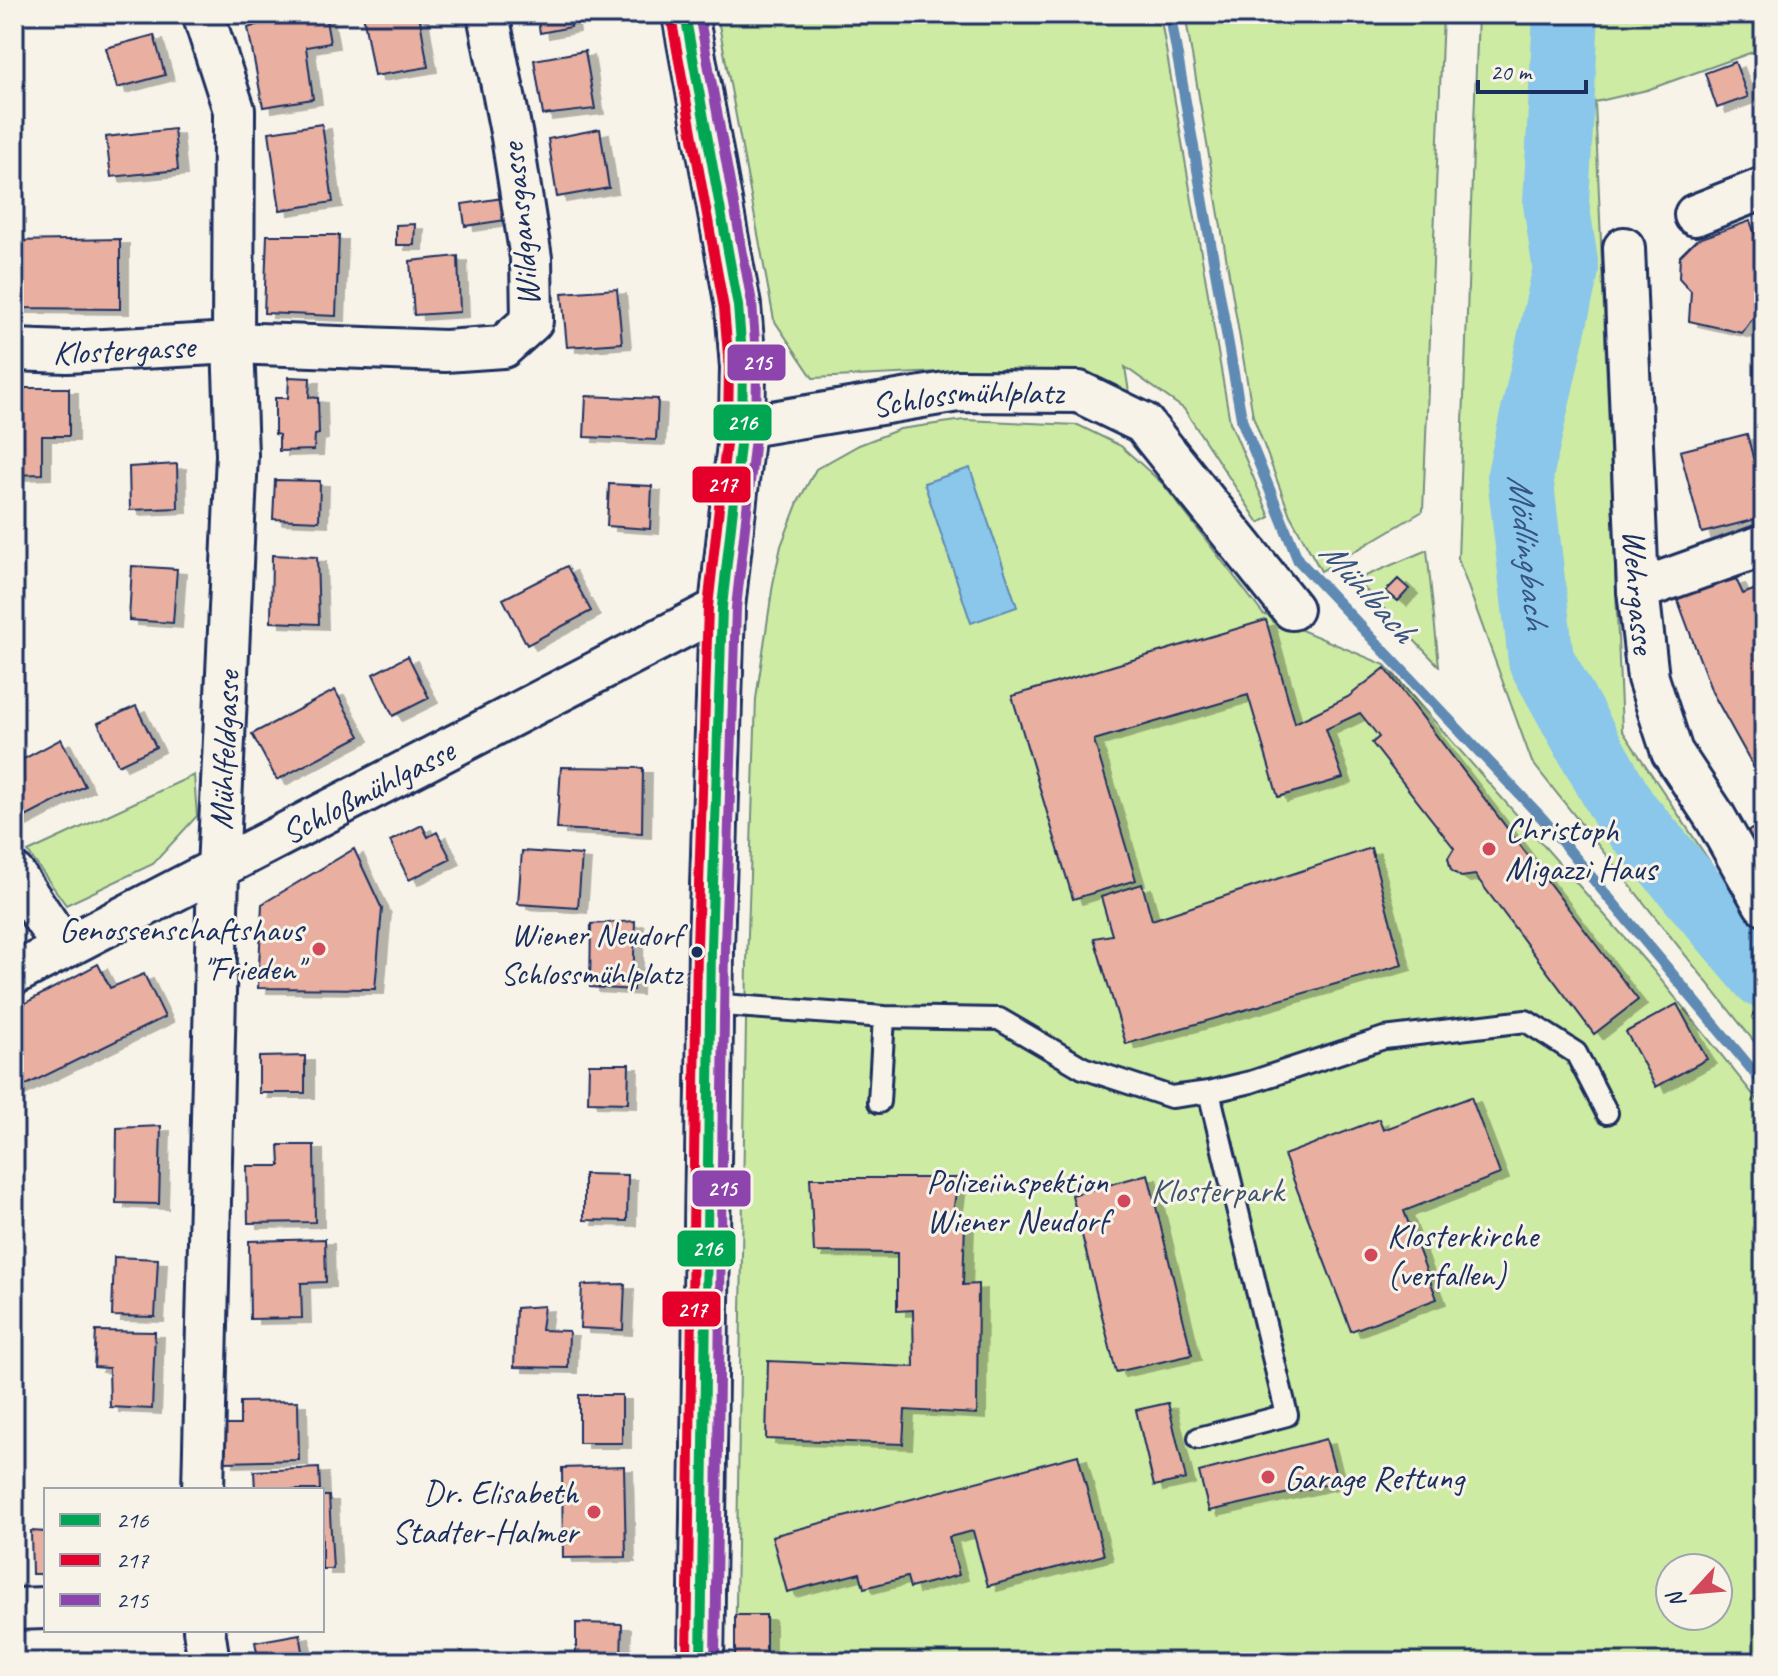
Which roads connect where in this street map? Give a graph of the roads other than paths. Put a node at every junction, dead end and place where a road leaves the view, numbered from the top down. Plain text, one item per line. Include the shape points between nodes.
1 (203, 14) edge
2 (488, 14) edge
3 (685, 14) edge
4 (1764, 188) edge
5 (1695, 215) dead end
6 (1624, 248) dead end
7 (233, 343) junction
8 (14, 350) edge
9 (742, 427) junction
10 (1764, 545) edge
11 (1638, 590) junction
12 (722, 607) junction
13 (1292, 609) dead end
14 (218, 870) junction
15 (14, 874) edge
16 (1764, 904) edge
17 (63, 947) junction
18 (14, 974) edge
19 (710, 1004) junction
20 (884, 1017) junction
21 (1209, 1092) junction
22 (879, 1102) dead end
23 (1607, 1113) dead end
24 (1199, 1438) dead end
25 (203, 1488) edge
26 (44, 1608) edge
27 (14, 1609) edge
28 (204, 1632) edge
29 (209, 1662) edge
30 (701, 1662) edge

1 - 7 street, Mühlfeldgasse via 234,110
2 - 7 street, Wildgansgasse via 531,258 532,321 503,347 445,351
3 - 9 street via 738,306
4 - 5 street
6 - 11 street, Wehrgasse
7 - 8 street, Klostergasse
7 - 14 street, Mühlfeldgasse via 237,455
9 - 12 street
9 - 13 street, Schlossmühlplatz via 958,391 1079,392 1143,423
10 - 11 street
11 - 16 street, Wehrgasse via 1648,678 1672,752
12 - 14 street, Schloßmühlgasse
12 - 19 street
14 - 17 street, Schloßmühlgasse
14 - 25 street, Mühlfeldgasse
15 - 17 street
17 - 18 street, Schloßmühlgasse
19 - 20 lane
19 - 30 street
20 - 21 lane via 999,1019 1083,1068 1171,1097
20 - 22 lane
21 - 23 lane via 1384,1038 1526,1021 1576,1053
21 - 24 lane via 1287,1415
26 - 27 street
28 - 29 street

